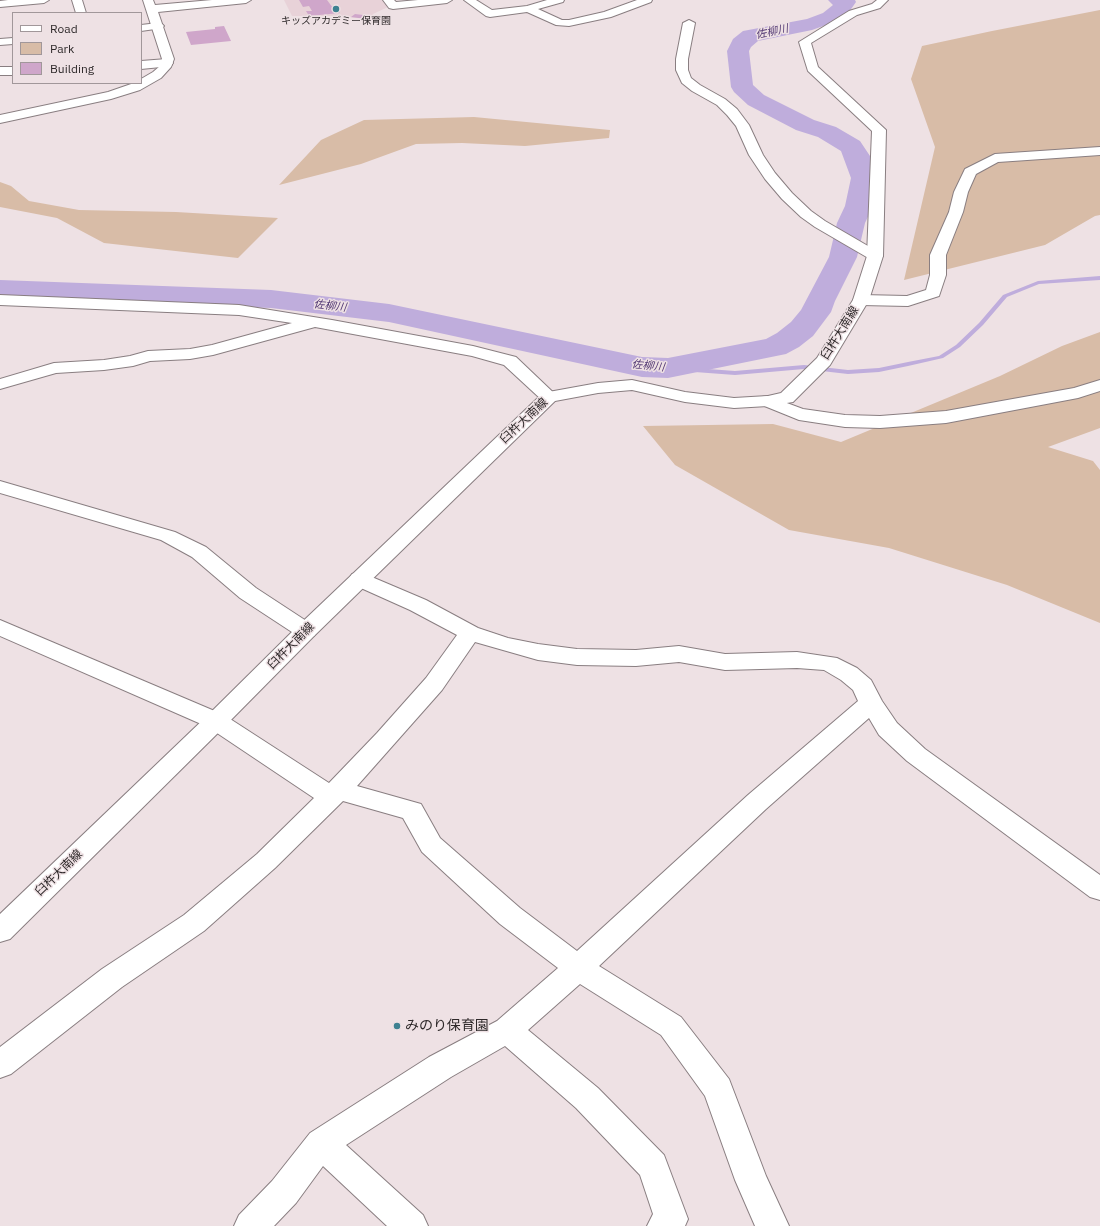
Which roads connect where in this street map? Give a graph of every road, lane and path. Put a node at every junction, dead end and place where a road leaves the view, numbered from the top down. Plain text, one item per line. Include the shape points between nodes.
1 (44, 0) edge
2 (77, 0) edge
3 (246, 0) edge
4 (388, 0) edge
5 (447, 0) edge
6 (469, 0) edge
7 (559, 0) edge
8 (647, 0) edge
9 (883, 0) edge
10 (0, 4) edge
11 (14, 5) edge
12 (150, 5) edge
13 (528, 9) junction
14 (81, 12) edge
15 (689, 23) dead end
16 (158, 26) junction
17 (142, 28) edge
18 (12, 41) edge
19 (0, 42) edge
20 (167, 63) junction
21 (142, 65) edge
22 (0, 71) edge
23 (12, 71) edge
24 (142, 83) edge
25 (141, 84) edge
26 (0, 119) edge
27 (1100, 150) edge
28 (875, 256) junction
29 (0, 300) edge
30 (861, 300) junction
31 (316, 322) junction
32 (0, 384) edge
33 (1100, 385) edge
34 (549, 397) junction
35 (768, 401) junction
36 (0, 487) edge
37 (360, 579) junction
38 (0, 627) edge
39 (306, 631) junction
40 (470, 633) junction
41 (871, 703) junction
42 (216, 721) junction
43 (334, 794) junction
44 (1100, 889) edge
45 (0, 931) edge
46 (578, 968) junction
47 (506, 1030) junction
48 (0, 1065) edge
49 (321, 1143) junction
50 (251, 1226) edge
51 (411, 1226) edge
52 (664, 1226) edge
53 (772, 1226) edge

1 - 11 street
2 - 14 street
3 - 12 street
4 - 5 street via 393,6
6 - 13 street via 490,14
7 - 13 street
8 - 13 street via 607,15 569,23 560,23
9 - 28 street, 臼杵大南線 via 876,6 853,13 805,42 812,68 879,130
10 - 11 street
12 - 16 street
15 - 28 street via 682,59 682,70 686,80 732,112 770,176 806,214
16 - 17 street
16 - 20 street
18 - 19 street
20 - 21 street
20 - 24 street via 157,75
22 - 23 street
25 - 26 street via 128,91
27 - 30 street via 995,158 970,172 960,192 956,212 938,255 938,275 933,293 908,301
28 - 30 street, 臼杵大南線
29 - 31 street via 239,310
30 - 35 street, 臼杵大南線 via 824,361 787,398
31 - 32 street via 213,350 148,356 104,365 54,368
31 - 34 street via 473,351 510,361
33 - 35 street via 1078,393 946,417 880,422 845,421 799,414
34 - 35 street, 臼杵大南線 via 632,385 685,397 727,402
34 - 37 street, 臼杵大南線
36 - 39 street via 168,536 199,552 248,593
37 - 39 street, 臼杵大南線
37 - 40 street via 418,605
38 - 42 street
39 - 42 street, 臼杵大南線
40 - 41 street via 538,652 577,657 636,658 679,654 725,662 797,660 829,664 849,674 863,686
40 - 43 street via 434,684
41 - 44 street via 888,729 916,755
41 - 46 street via 757,802
42 - 43 street
42 - 45 street, 臼杵大南線
43 - 46 street via 412,811 431,845 510,916
43 - 48 street via 266,861 194,923 112,978
46 - 47 street
46 - 53 street via 671,1026 718,1089 751,1180
47 - 49 street via 440,1067
47 - 52 street via 587,1098 653,1166 671,1219
49 - 50 street via 284,1192
49 - 51 street

